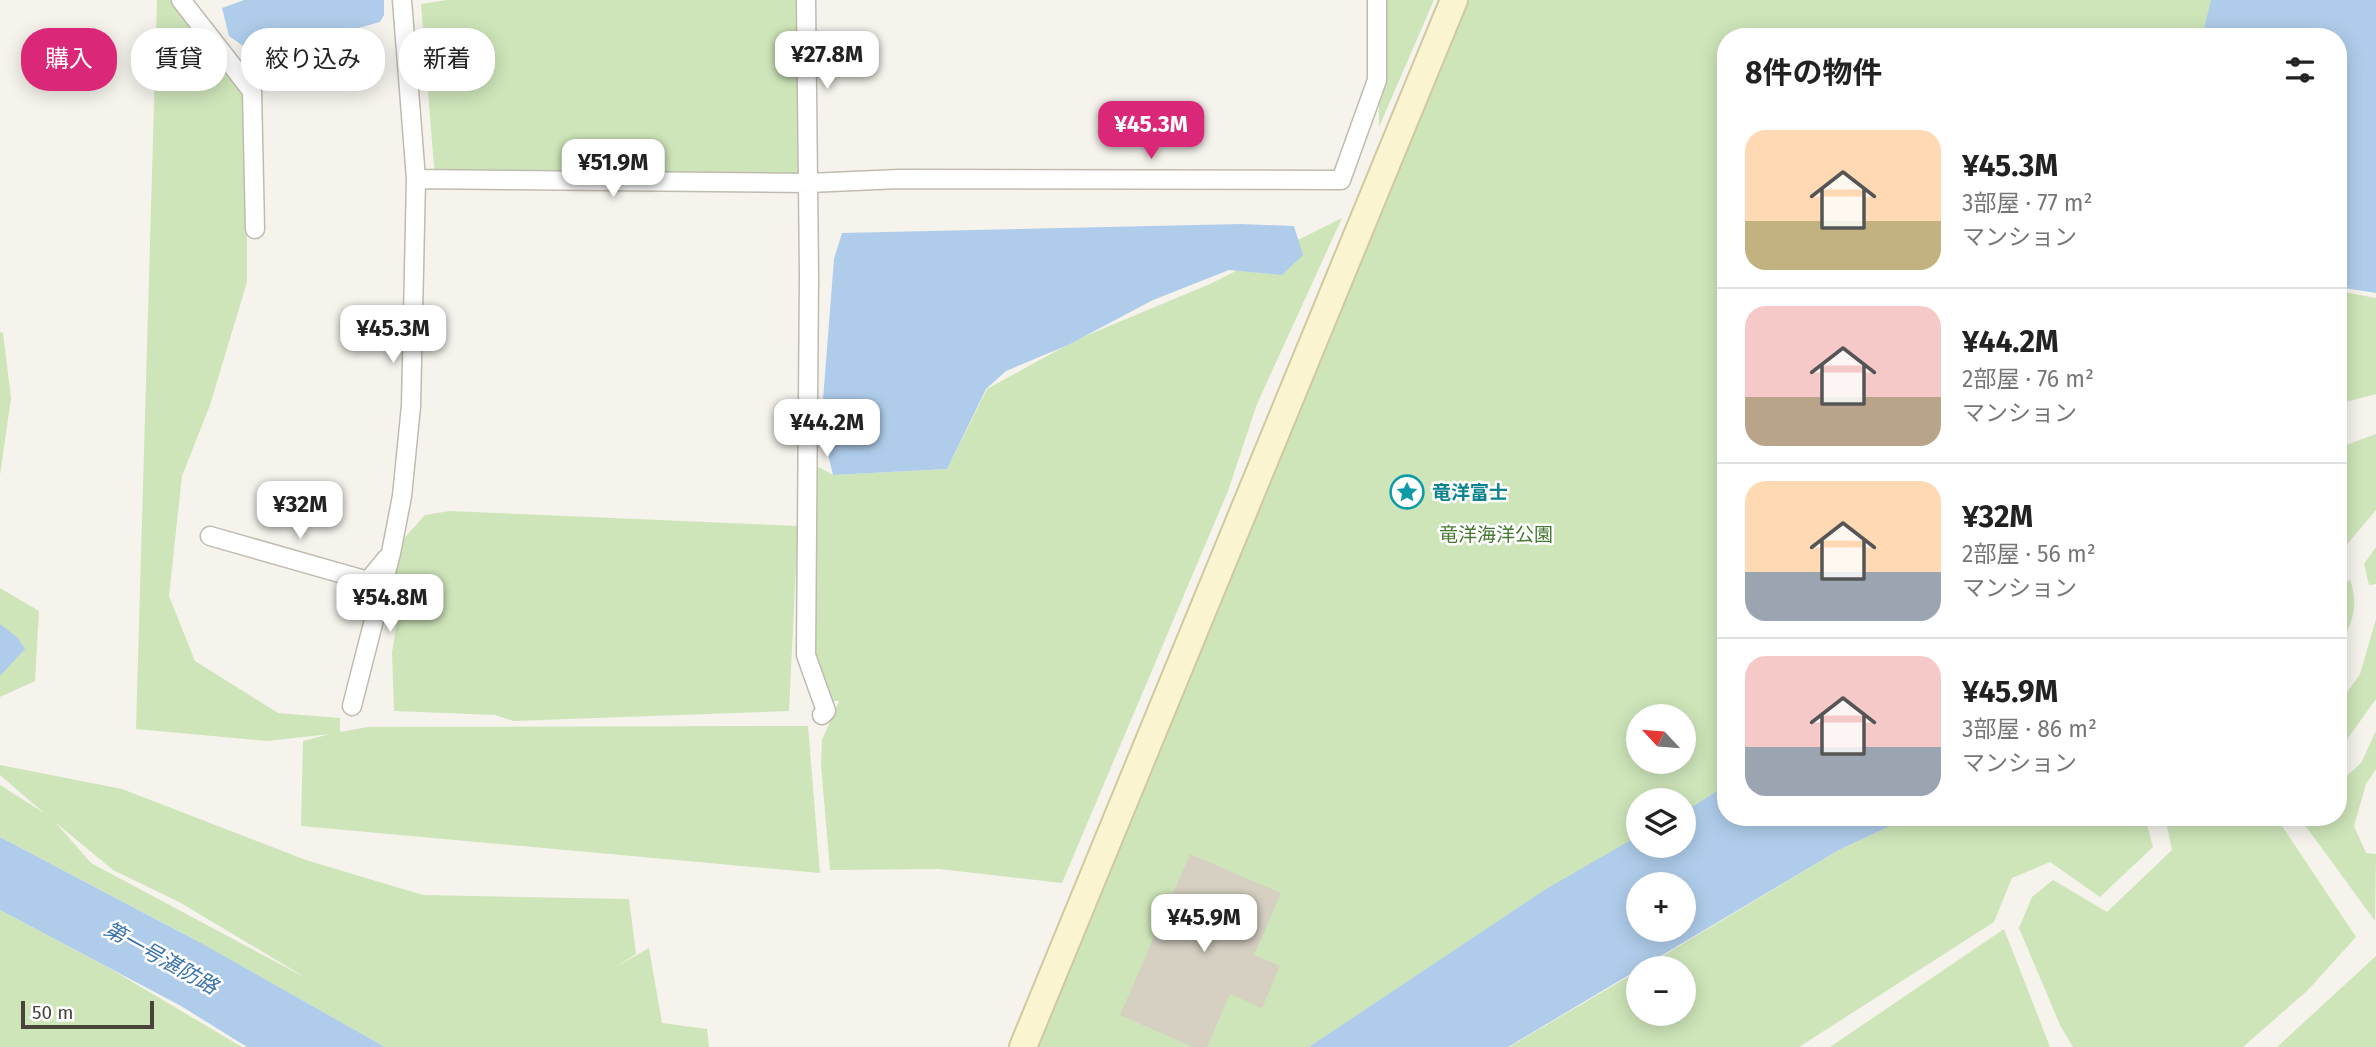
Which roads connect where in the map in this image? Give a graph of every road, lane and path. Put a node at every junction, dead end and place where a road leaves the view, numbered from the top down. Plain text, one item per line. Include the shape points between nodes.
1 (181, 0) edge
2 (402, 0) edge
3 (806, 0) edge
4 (1377, 0) edge
5 (1454, 0) edge
6 (416, 179) junction
7 (809, 183) junction
8 (255, 229) dead end
9 (210, 536) dead end
10 (391, 553) junction
11 (352, 706) dead end
12 (822, 715) dead end
13 (1023, 1047) edge

1 - 8 street via 252,91
2 - 6 street
3 - 7 street
4 - 7 street via 1377,80 1341,180
5 - 13 street
6 - 7 street
6 - 10 street via 411,406
7 - 12 street via 806,655 826,712
9 - 10 street via 369,581
10 - 11 street

